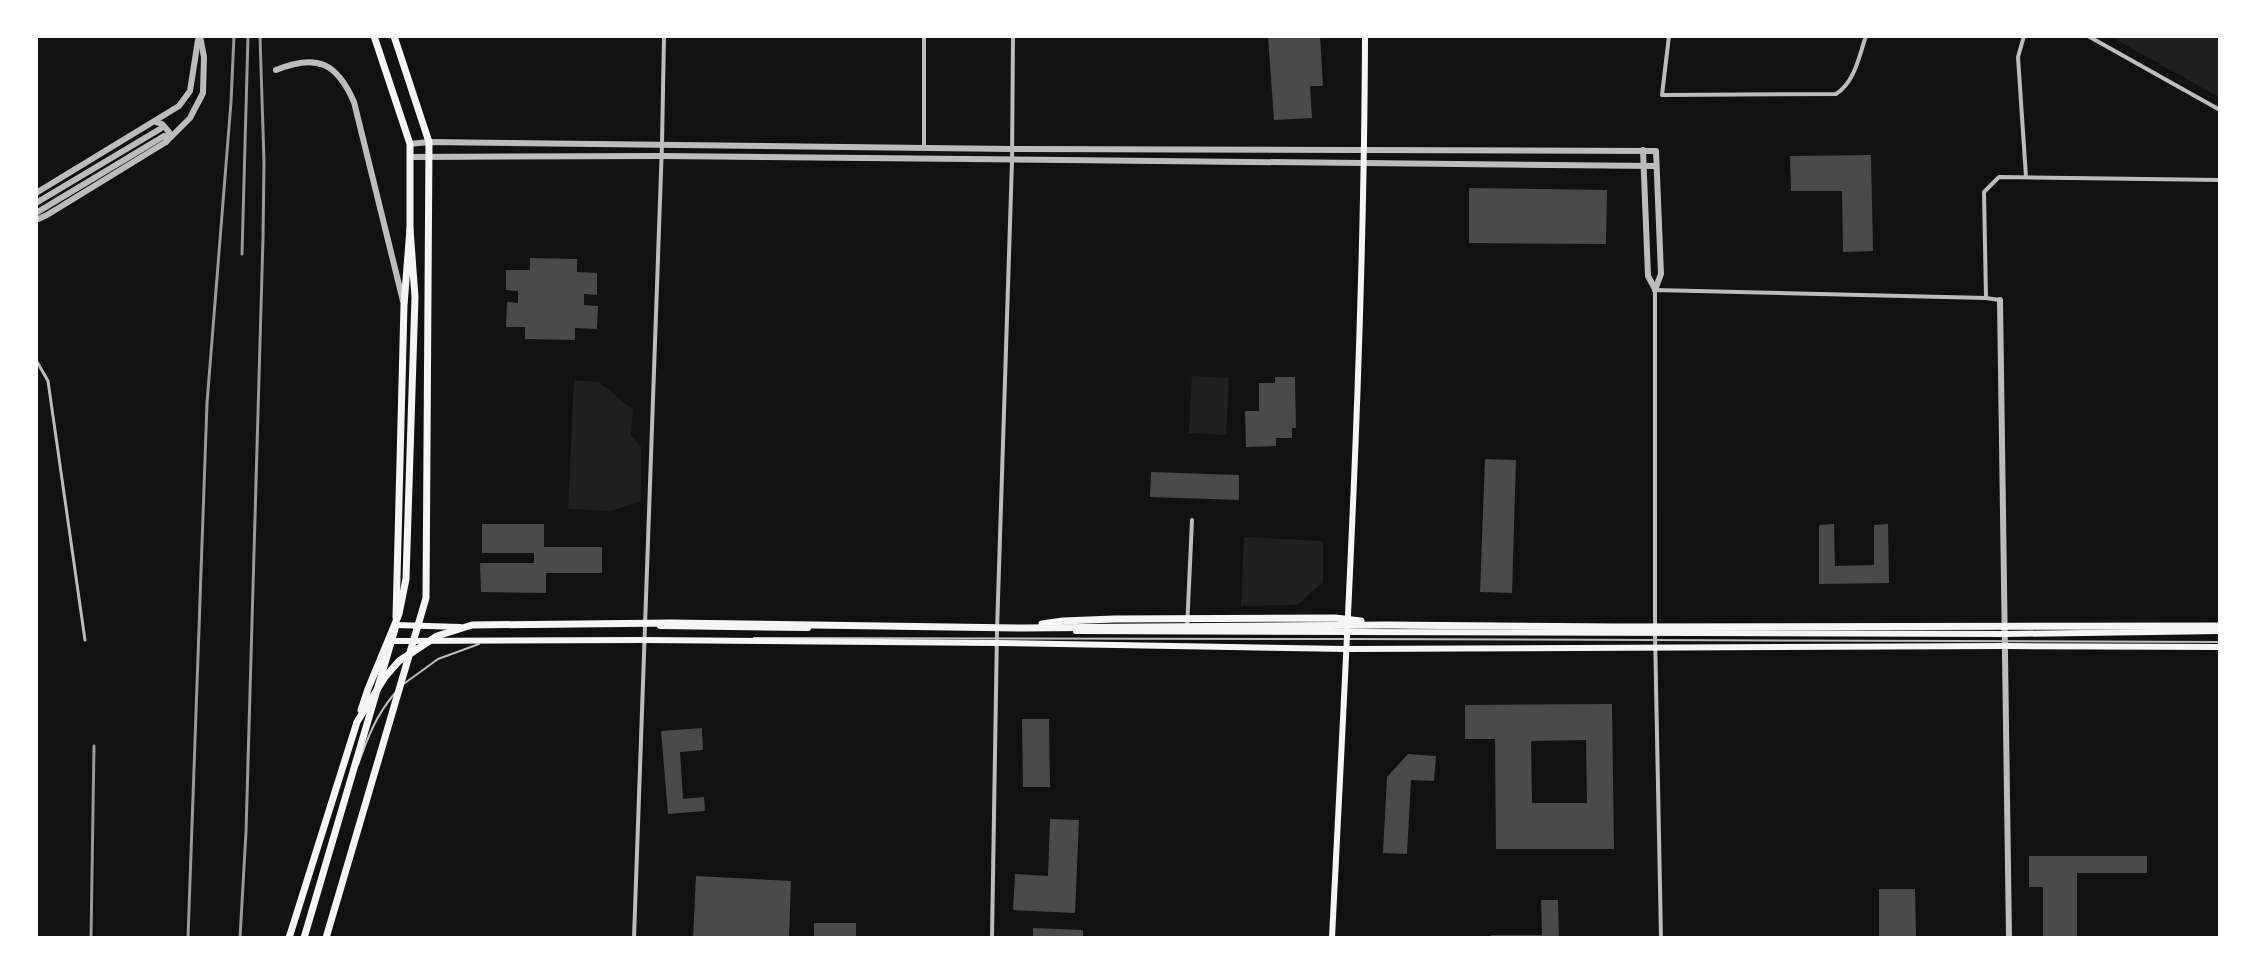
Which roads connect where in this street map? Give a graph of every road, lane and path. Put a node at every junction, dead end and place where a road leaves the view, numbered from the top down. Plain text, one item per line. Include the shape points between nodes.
1 (199, 36) edge
2 (374, 36) edge
3 (394, 36) edge
4 (664, 36) edge
5 (924, 36) edge
6 (1013, 36) edge
7 (1365, 36) edge
8 (1669, 36) edge
9 (1866, 36) edge
10 (2024, 36) edge
11 (2088, 36) edge
12 (276, 70) dead end
13 (2220, 110) edge
14 (162, 132) junction
15 (429, 142) junction
16 (410, 144) junction
17 (662, 144) junction
18 (924, 148) junction
19 (1365, 148) junction
20 (1012, 149) junction
21 (1643, 150) junction
22 (429, 155) junction
23 (661, 156) junction
24 (411, 157) junction
25 (1012, 161) junction
26 (1364, 164) junction
27 (1643, 166) junction
28 (1656, 166) junction
29 (2026, 177) junction
30 (2220, 180) edge
31 (36, 193) edge
32 (36, 203) edge
33 (36, 213) edge
34 (36, 220) edge
35 (410, 229) junction
36 (1655, 290) junction
37 (1986, 298) junction
38 (2000, 300) joint
39 (404, 305) junction
40 (36, 360) edge
41 (1192, 520) dead end
42 (396, 625) junction
43 (1387, 625) junction
44 (644, 626) junction
45 (417, 627) junction
46 (2220, 629) edge
47 (997, 631) junction
48 (1187, 631) junction
49 (1348, 633) junction
50 (1655, 633) junction
51 (2006, 634) junction
52 (85, 640) dead end
53 (643, 640) junction
54 (392, 641) junction
55 (413, 641) junction
56 (997, 643) junction
57 (2220, 644) edge
58 (2005, 646) junction
59 (1656, 647) junction
60 (1347, 649) junction
61 (357, 722) junction
62 (289, 938) edge
63 (304, 938) edge
64 (326, 938) edge
65 (634, 938) edge
66 (992, 938) edge
67 (1332, 938) edge
68 (1661, 938) edge
69 (2009, 938) edge

1 - 14 street via 190,91
1 - 14 street via 203,93 190,118
2 - 16 main road
3 - 15 main road
4 - 17 street
5 - 18 street
6 - 20 street
7 - 19 main road
8 - 9 street via 1662,95 1836,94 1852,77
10 - 29 street via 2018,57
11 - 13 street
12 - 39 street via 309,61 336,71 346,84
14 - 31 street
14 - 32 street
14 - 33 street
14 - 34 street
15 - 16 street
15 - 17 street
15 - 22 main road
16 - 24 main road
17 - 18 street
17 - 23 street
18 - 20 street
19 - 20 street
19 - 21 street
19 - 26 main road
20 - 25 street
21 - 27 street
21 - 28 street via 1656,151
22 - 23 street
22 - 24 street
22 - 45 main road via 426,598
23 - 25 street
23 - 44 street
24 - 35 main road
25 - 26 street
25 - 47 street
26 - 27 street
26 - 49 main road
27 - 28 street
27 - 36 street via 1648,276
28 - 36 street via 1661,274
29 - 30 street
29 - 37 street via 1999,177 1984,192
35 - 39 main road
35 - 61 main road via 415,297 406,579 399,614
36 - 37 street
36 - 50 street
37 - 38 street
38 - 51 street
39 - 42 main road
40 - 52 street via 48,381
41 - 48 street
42 - 45 main road
42 - 54 main road
43 - 46 main road
43 - 47 main road via 1335,618 1114,619
43 - 61 main road via 472,625 437,636 399,661
44 - 45 main road
44 - 47 main road
44 - 53 street
45 - 55 main road
46 - 51 main road
47 - 48 main road
47 - 56 street
48 - 49 main road
49 - 50 main road
49 - 60 main road
50 - 51 main road
50 - 59 street
51 - 58 street
53 - 55 main road
53 - 56 main road
53 - 65 street
54 - 55 main road
54 - 63 main road
55 - 64 main road
56 - 60 main road
56 - 66 street
57 - 58 main road
57 - 63 lane via 1000,637 481,643 413,675 376,719
58 - 59 main road
58 - 69 street
59 - 60 main road
59 - 68 street
60 - 67 main road
61 - 62 main road

